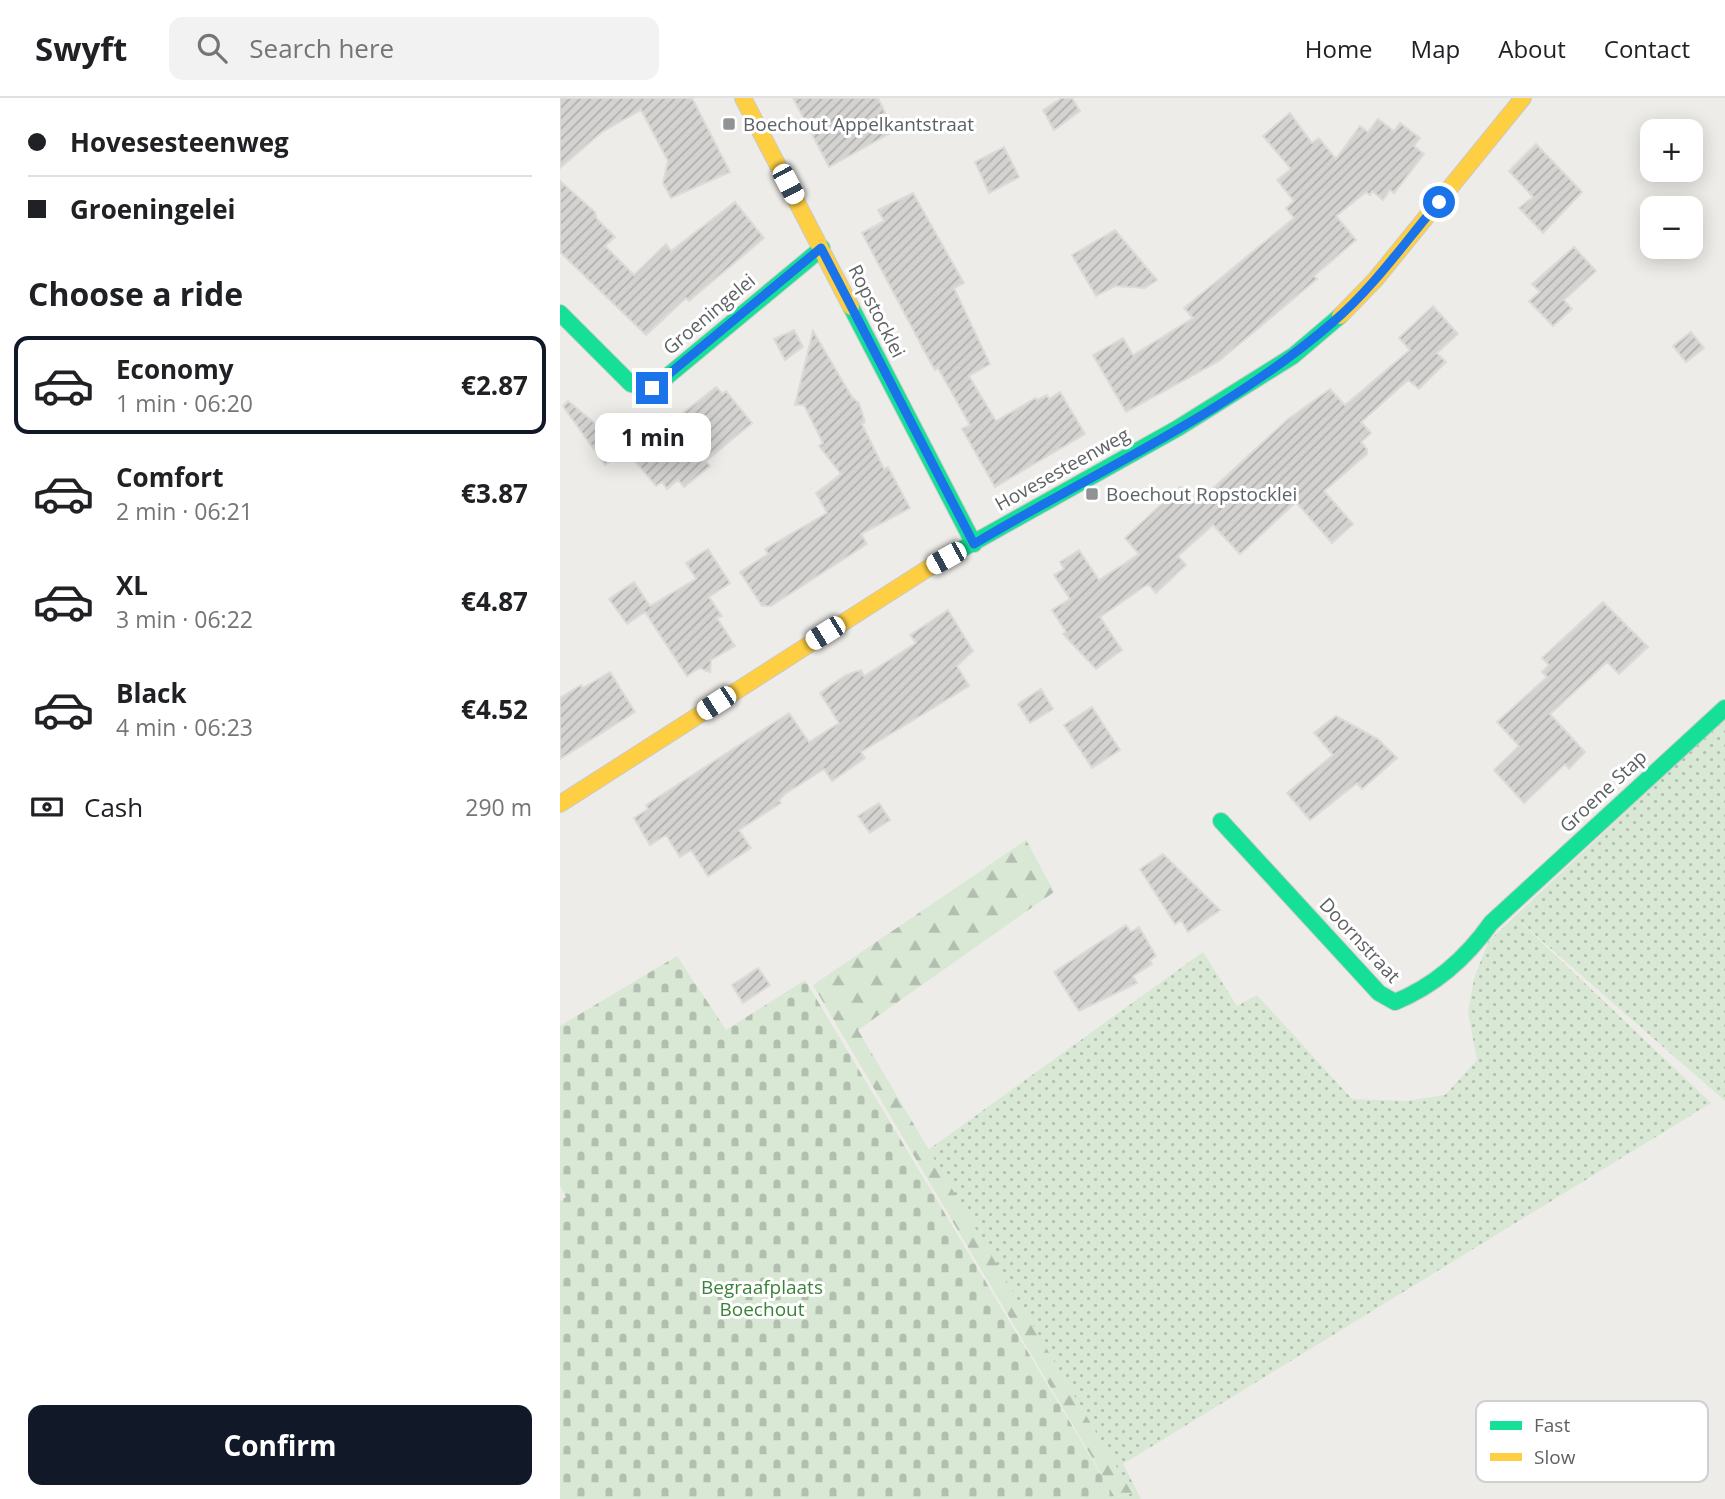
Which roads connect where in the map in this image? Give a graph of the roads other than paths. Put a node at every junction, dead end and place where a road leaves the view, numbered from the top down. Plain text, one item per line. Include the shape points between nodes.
1 (743, 98) edge
2 (1523, 98) edge
3 (821, 248) junction
4 (560, 313) edge
5 (974, 544) junction
6 (1725, 708) edge
7 (560, 804) edge
8 (1221, 821) dead end
9 (1510, 905) joint

1 - 3 street, Ropstocklei
2 - 5 street, Hovesesteenweg via 1375,279 1304,347 1224,400
3 - 4 street, Groeningelei via 652,388 631,384
3 - 5 street, Ropstocklei
5 - 7 street, Hovesesteenweg via 918,574
6 - 9 street, Groene Stap
8 - 9 street, Doornstraat via 1379,993 1395,1002 1412,995 1471,951

